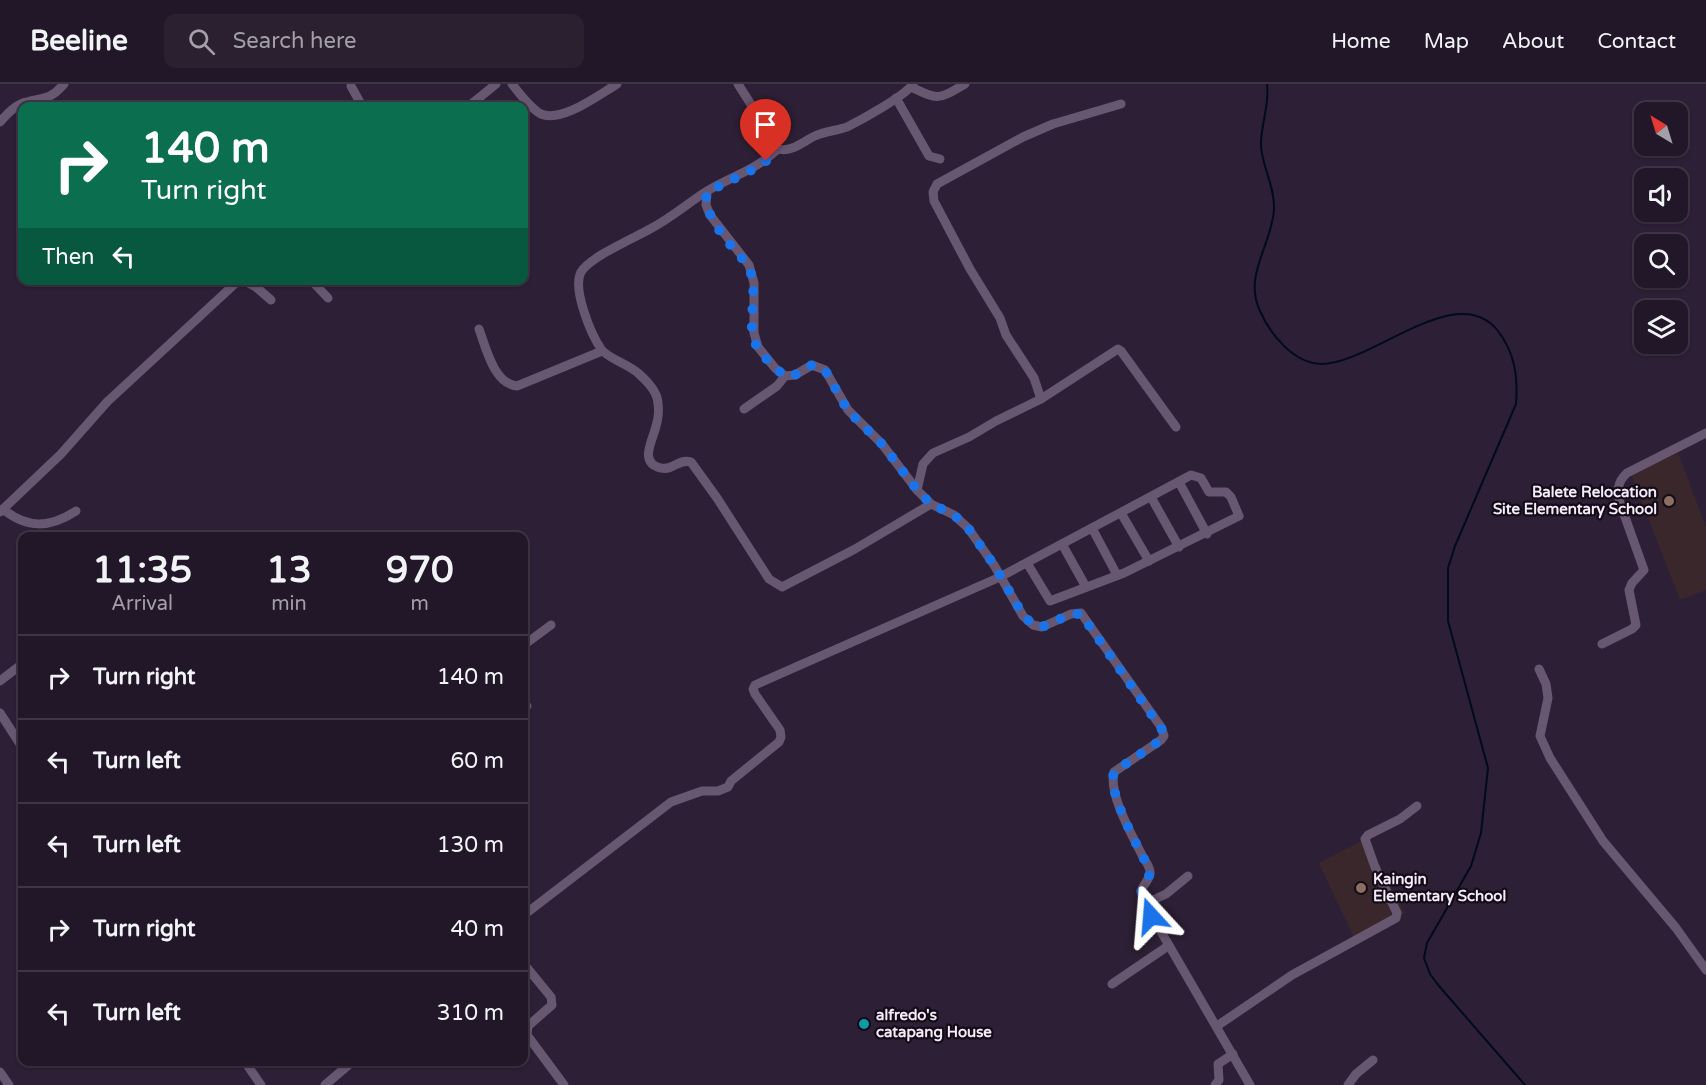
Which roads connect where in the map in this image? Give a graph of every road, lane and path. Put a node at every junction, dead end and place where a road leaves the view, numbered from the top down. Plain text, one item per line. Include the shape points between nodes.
1 (64, 84) edge
2 (496, 84) edge
3 (512, 84) edge
4 (617, 84) edge
5 (738, 84) edge
6 (965, 84) edge
7 (351, 86) dead end
8 (912, 86) edge
9 (896, 98) junction
10 (25, 102) edge
11 (360, 102) edge
12 (474, 102) edge
13 (528, 102) edge
14 (528, 102) edge
15 (1121, 104) dead end
16 (18, 106) edge
17 (0, 122) edge
18 (778, 149) junction
19 (940, 159) dead end
20 (707, 192) junction
21 (236, 285) edge
22 (252, 285) edge
23 (316, 285) edge
24 (328, 298) dead end
25 (271, 300) dead end
26 (479, 329) dead end
27 (602, 351) junction
28 (785, 376) junction
29 (1041, 399) junction
30 (744, 409) dead end
31 (1176, 427) dead end
32 (1706, 434) edge
33 (1179, 482) junction
34 (917, 490) junction
35 (1151, 497) junction
36 (931, 504) junction
37 (1, 510) edge
38 (76, 512) dead end
39 (1121, 513) junction
40 (1092, 528) junction
41 (1207, 534) junction
42 (1062, 544) junction
43 (1179, 546) junction
44 (1149, 561) junction
45 (1027, 563) junction
46 (1117, 575) junction
47 (1000, 577) junction
48 (1086, 587) junction
49 (551, 625) dead end
50 (528, 642) edge
51 (1602, 644) dead end
52 (18, 667) edge
53 (1539, 669) dead end
54 (0, 681) edge
55 (0, 713) edge
56 (18, 741) edge
57 (1417, 806) dead end
58 (1188, 876) dead end
59 (1145, 904) junction
60 (528, 912) edge
61 (1168, 946) junction
62 (528, 969) edge
63 (1706, 970) edge
64 (1112, 984) dead end
65 (528, 1026) edge
66 (1216, 1026) junction
67 (528, 1038) edge
68 (1233, 1054) junction
69 (1373, 1060) dead end
70 (248, 1066) edge
71 (347, 1066) edge
72 (0, 1072) edge
73 (9, 1085) edge
74 (261, 1085) edge
75 (325, 1085) edge
76 (564, 1085) edge
77 (1215, 1085) edge
78 (1250, 1085) edge
79 (1348, 1085) edge

1 - 10 street via 50,98
2 - 12 street
3 - 13 street
4 - 14 street via 578,108 551,116
5 - 18 street
6 - 8 street via 940,98
7 - 11 street
8 - 9 street
9 - 18 street via 846,127 820,134 788,150
9 - 19 street via 929,156
15 - 29 street via 1041,128 942,181 933,192 970,269 1034,378
16 - 17 street
18 - 20 street via 756,168
20 - 27 street via 582,270 578,281 581,304
20 - 28 street via 710,215 752,274 754,340
21 - 37 street via 107,402 62,454
22 - 25 street
23 - 24 street
26 - 27 street via 501,379 509,385 517,386
27 - 36 street via 628,364 656,394 656,426 647,453 653,465 663,469 680,461 691,462 776,585 789,584
28 - 30 street
28 - 34 street via 812,365 825,370 848,411 882,444
29 - 31 street via 1118,349
29 - 34 street via 933,453 923,464
32 - 51 street via 1621,478 1620,503 1644,570 1629,590 1636,625
33 - 35 street
33 - 41 street
33 - 41 street via 1191,475 1201,478 1209,492 1221,491 1231,497 1239,516
34 - 36 street
35 - 39 street
35 - 43 street
36 - 47 street via 962,521
37 - 38 street via 20,522 37,524 55,523
39 - 40 street
39 - 44 street
40 - 42 street
40 - 46 street
41 - 43 street
42 - 45 street
42 - 48 street
43 - 44 street
44 - 46 street
45 - 47 street
45 - 48 street via 1050,601
46 - 48 street
47 - 59 street via 1033,625 1042,627 1071,614 1081,614 1163,731 1161,740 1112,777 1118,803 1149,869 1149,878 1141,891
47 - 60 street via 755,685 755,694 780,730 779,742 731,781 728,788 702,791 671,802
49 - 50 street
52 - 54 street
53 - 63 street via 1548,698 1540,736 1550,758 1603,841
55 - 56 street
57 - 66 street via 1365,839 1396,918 1292,975
58 - 59 street via 1166,894
59 - 61 street
61 - 64 street
61 - 66 street
62 - 65 street via 552,1005
66 - 68 street
67 - 76 street
68 - 77 street via 1218,1064
68 - 78 street
69 - 79 street
70 - 74 street
71 - 75 street
72 - 73 street

